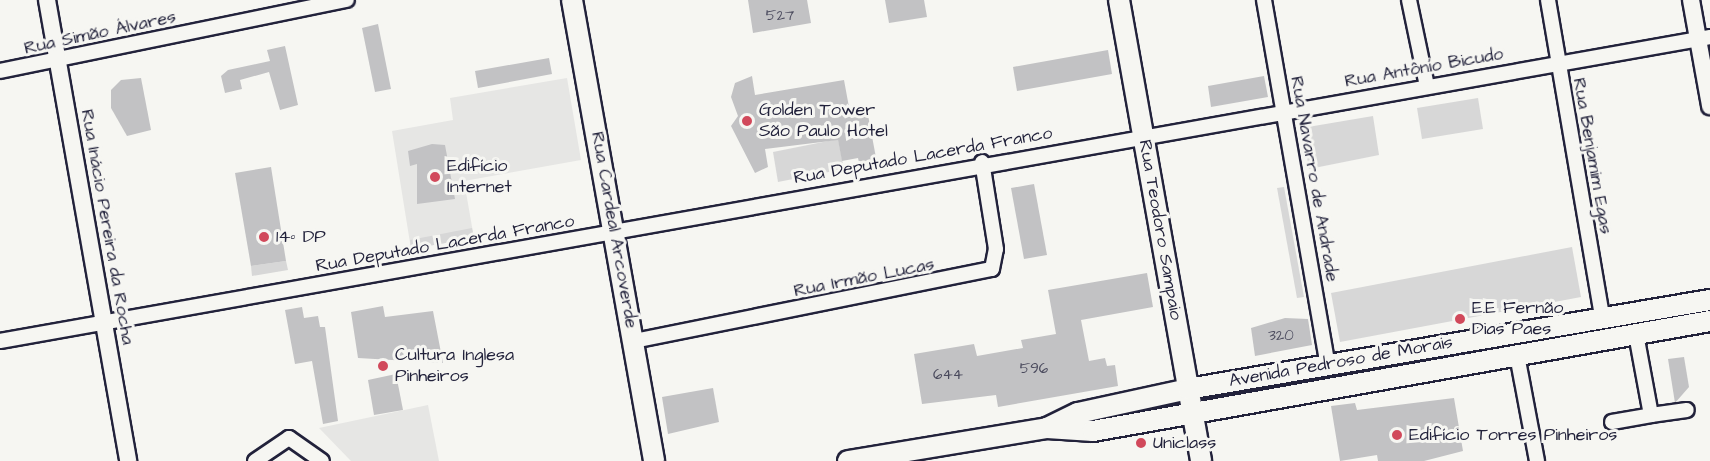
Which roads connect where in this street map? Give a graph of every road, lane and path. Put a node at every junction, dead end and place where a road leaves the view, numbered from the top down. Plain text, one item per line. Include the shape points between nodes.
1 (47, 0) edge
2 (347, 0) edge
3 (572, 0) edge
4 (1119, 0) edge
5 (1264, 0) edge
6 (1409, 0) edge
7 (1548, 0) edge
8 (1692, 0) edge
9 (1704, 38) edge
10 (57, 61) junction
11 (1558, 63) junction
12 (0, 71) edge
13 (1426, 86) junction
14 (1710, 106) edge
15 (1284, 112) junction
16 (1144, 137) junction
17 (982, 162) junction
18 (613, 231) junction
19 (1710, 300) edge
20 (1602, 317) junction
21 (1710, 321) edge
22 (104, 322) junction
23 (1636, 334) junction
24 (634, 340) junction
25 (0, 341) edge
26 (1517, 355) junction
27 (1328, 365) junction
28 (1188, 389) junction
29 (1687, 410) dead end
30 (1192, 412) junction
31 (1651, 416) junction
32 (1612, 422) dead end
33 (1047, 428) junction
34 (128, 461) edge
35 (255, 461) edge
36 (321, 461) edge
37 (654, 461) edge
38 (848, 461) edge
39 (1201, 461) edge
40 (1537, 461) edge

1 - 10 street, Rua Inácio Pereira da Rocha
2 - 10 street, Rua Simão Álvares
3 - 18 main road, Rua Cardeal Arcoverde
4 - 16 main road, Rua Teodoro Sampaio
5 - 15 street, Rua Navarro de Andrade
6 - 13 street
7 - 11 street, Rua Benjamim Egas
8 - 9 street
9 - 11 street, Rua Antônio Bicudo
9 - 14 street
10 - 12 street, Rua Simão Álvares
10 - 22 street, Rua Inácio Pereira da Rocha
11 - 13 street, Rua Antônio Bicudo
11 - 20 street, Rua Benjamim Egas
13 - 15 street, Rua Antônio Bicudo
15 - 16 street, Rua Antônio Bicudo
15 - 27 street, Rua Navarro de Andrade
16 - 17 street, Rua Deputado Lacerda Franco
16 - 28 main road, Rua Teodoro Sampaio
17 - 18 street, Rua Deputado Lacerda Franco
17 - 24 street, Rua Irmão Lucas via 996,249 992,270
18 - 22 street, Rua Deputado Lacerda Franco
18 - 24 main road, Rua Cardeal Arcoverde
19 - 20 main road, Avenida Pedroso de Morais
20 - 27 main road, Avenida Pedroso de Morais
21 - 23 main road, Avenida Pedroso de Morais
22 - 25 street, Rua Deputado Lacerda Franco
22 - 34 street, Rua Inácio Pereira da Rocha
23 - 26 main road, Avenida Pedroso de Morais
23 - 31 street
24 - 37 main road, Rua Cardeal Arcoverde
26 - 30 main road, Avenida Pedroso de Morais
26 - 40 street
27 - 28 main road, Avenida Pedroso de Morais
28 - 30 main road, Rua Teodoro Sampaio
28 - 33 main road, Avenida Pedroso de Morais via 1078,413
29 - 31 street
30 - 33 main road, Avenida Pedroso de Morais via 1093,431
30 - 39 main road, Rua Teodoro Sampaio
31 - 32 street
33 - 38 main road, Avenida Pedroso de Morais
35 - 36 street via 289,438

